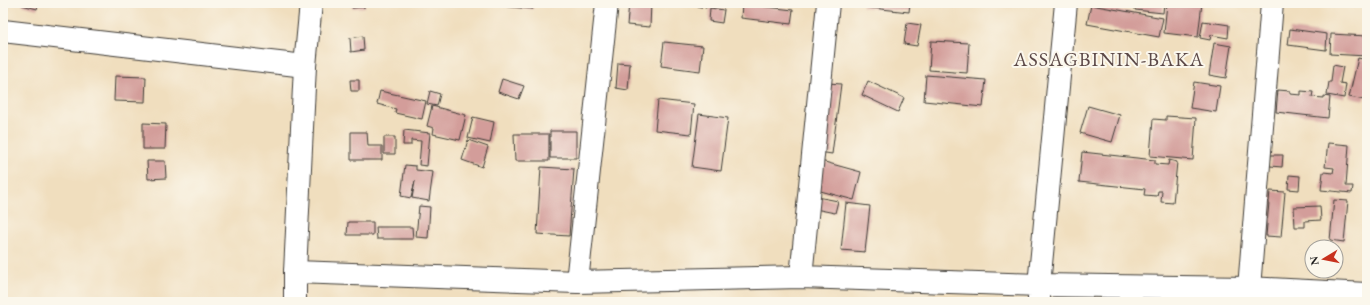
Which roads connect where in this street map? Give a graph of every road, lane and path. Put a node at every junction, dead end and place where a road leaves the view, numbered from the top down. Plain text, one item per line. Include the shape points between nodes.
1 (311, 3) edge
2 (607, 3) edge
3 (828, 3) edge
4 (1066, 3) edge
5 (1272, 3) edge
6 (3, 31) edge
7 (305, 66) junction
8 (295, 272) junction
9 (801, 277) junction
10 (577, 282) junction
11 (1039, 294) edge
12 (1367, 294) edge
13 (1249, 295) edge
14 (295, 302) edge

1 - 7 street
2 - 10 street
3 - 9 street
4 - 11 street
5 - 13 street
6 - 7 street
7 - 8 street
8 - 10 street
8 - 14 street
9 - 10 street
9 - 11 street
11 - 13 street
12 - 13 street

